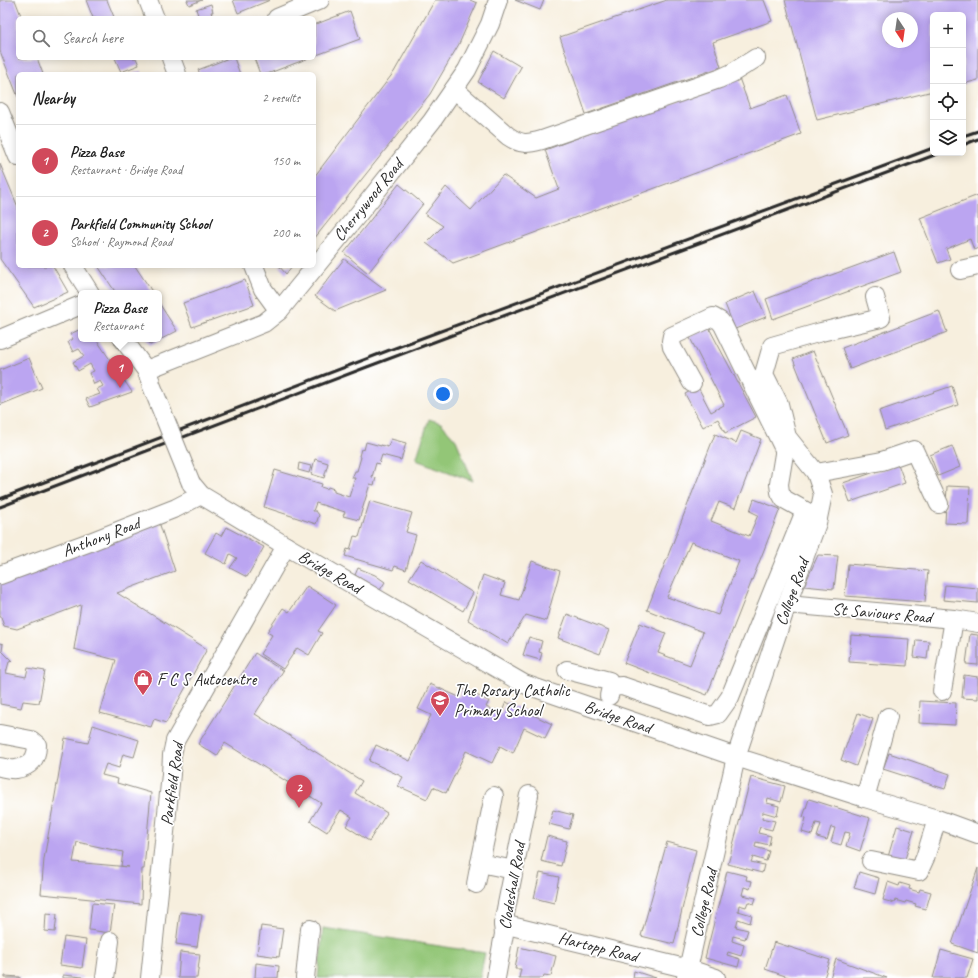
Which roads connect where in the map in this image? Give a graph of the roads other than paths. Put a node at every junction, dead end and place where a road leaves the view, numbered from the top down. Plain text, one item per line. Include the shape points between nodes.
1 (148, 0) edge
2 (320, 0) edge
3 (498, 0) edge
4 (154, 16) edge
5 (282, 16) edge
6 (756, 58) dead end
7 (454, 89) junction
8 (0, 112) edge
9 (16, 152) edge
10 (316, 265) edge
11 (978, 266) edge
12 (74, 268) edge
13 (255, 268) edge
14 (314, 268) edge
15 (960, 270) dead end
16 (88, 290) edge
17 (876, 298) dead end
18 (78, 306) edge
19 (279, 311) junction
20 (0, 339) edge
21 (125, 342) edge
22 (149, 377) junction
23 (692, 383) dead end
24 (816, 473) junction
25 (196, 489) junction
26 (939, 504) dead end
27 (811, 515) junction
28 (286, 546) junction
29 (0, 575) edge
30 (787, 604) junction
31 (954, 620) junction
32 (978, 623) edge
33 (567, 670) dead end
34 (611, 687) junction
35 (942, 691) dead end
36 (604, 712) junction
37 (888, 717) dead end
38 (0, 734) edge
39 (736, 757) junction
40 (0, 767) edge
41 (529, 795) dead end
42 (494, 796) dead end
43 (865, 798) junction
44 (936, 819) junction
45 (978, 834) edge
46 (871, 861) dead end
47 (480, 863) junction
48 (514, 870) junction
49 (476, 884) dead end
50 (502, 924) junction
51 (310, 929) dead end
52 (110, 941) dead end
53 (688, 973) edge
54 (105, 978) edge
55 (150, 978) edge
56 (305, 978) edge
57 (496, 978) edge
58 (716, 978) edge

1 - 4 street
2 - 5 street
3 - 7 street, Cherrywood Road via 490,24 467,70
6 - 7 street via 719,79 529,144 508,136
7 - 10 street, Cherrywood Road via 432,121
8 - 9 street
11 - 15 street
12 - 16 street
13 - 19 street via 263,290
14 - 19 street, Cherrywood Road
17 - 24 street, College Road via 881,318 772,346 764,374 779,404 787,437
18 - 20 street
19 - 22 street, Cherrywood Road via 264,323
21 - 22 street
22 - 25 street, bridge
23 - 27 street via 672,347 672,336 713,317 723,325 784,449 780,492 784,499
24 - 26 street via 882,461 914,450
24 - 27 street, College Road via 823,494
25 - 28 street, Bridge Road
25 - 29 street, Anthony Road via 176,508
27 - 30 street, College Road via 817,523
27 - 34 street via 730,697 718,714 710,716 622,686
28 - 36 street, Bridge Road via 524,684
28 - 55 street, Parkfield Road via 175,741
30 - 31 street, St Saviours Road
30 - 39 street, College Road
31 - 32 street, St Saviours Road
31 - 35 street
33 - 34 street via 609,681
34 - 36 street
36 - 39 street, Bridge Road
37 - 43 street
38 - 40 street via 31,740 36,745 37,752 28,765 15,770
39 - 43 street, Bridge Road
39 - 53 street, College Road
41 - 48 street, Clodeshall Road
42 - 47 street
43 - 44 street, Bridge Road
44 - 45 street, Bridge Road
44 - 46 street via 920,871
47 - 48 street
47 - 49 street
48 - 50 street, Clodeshall Road
50 - 53 street, Hartopp Road
50 - 57 street, Clodeshall Road via 504,934
51 - 56 street
52 - 54 street
53 - 58 street, Hartopp Road

